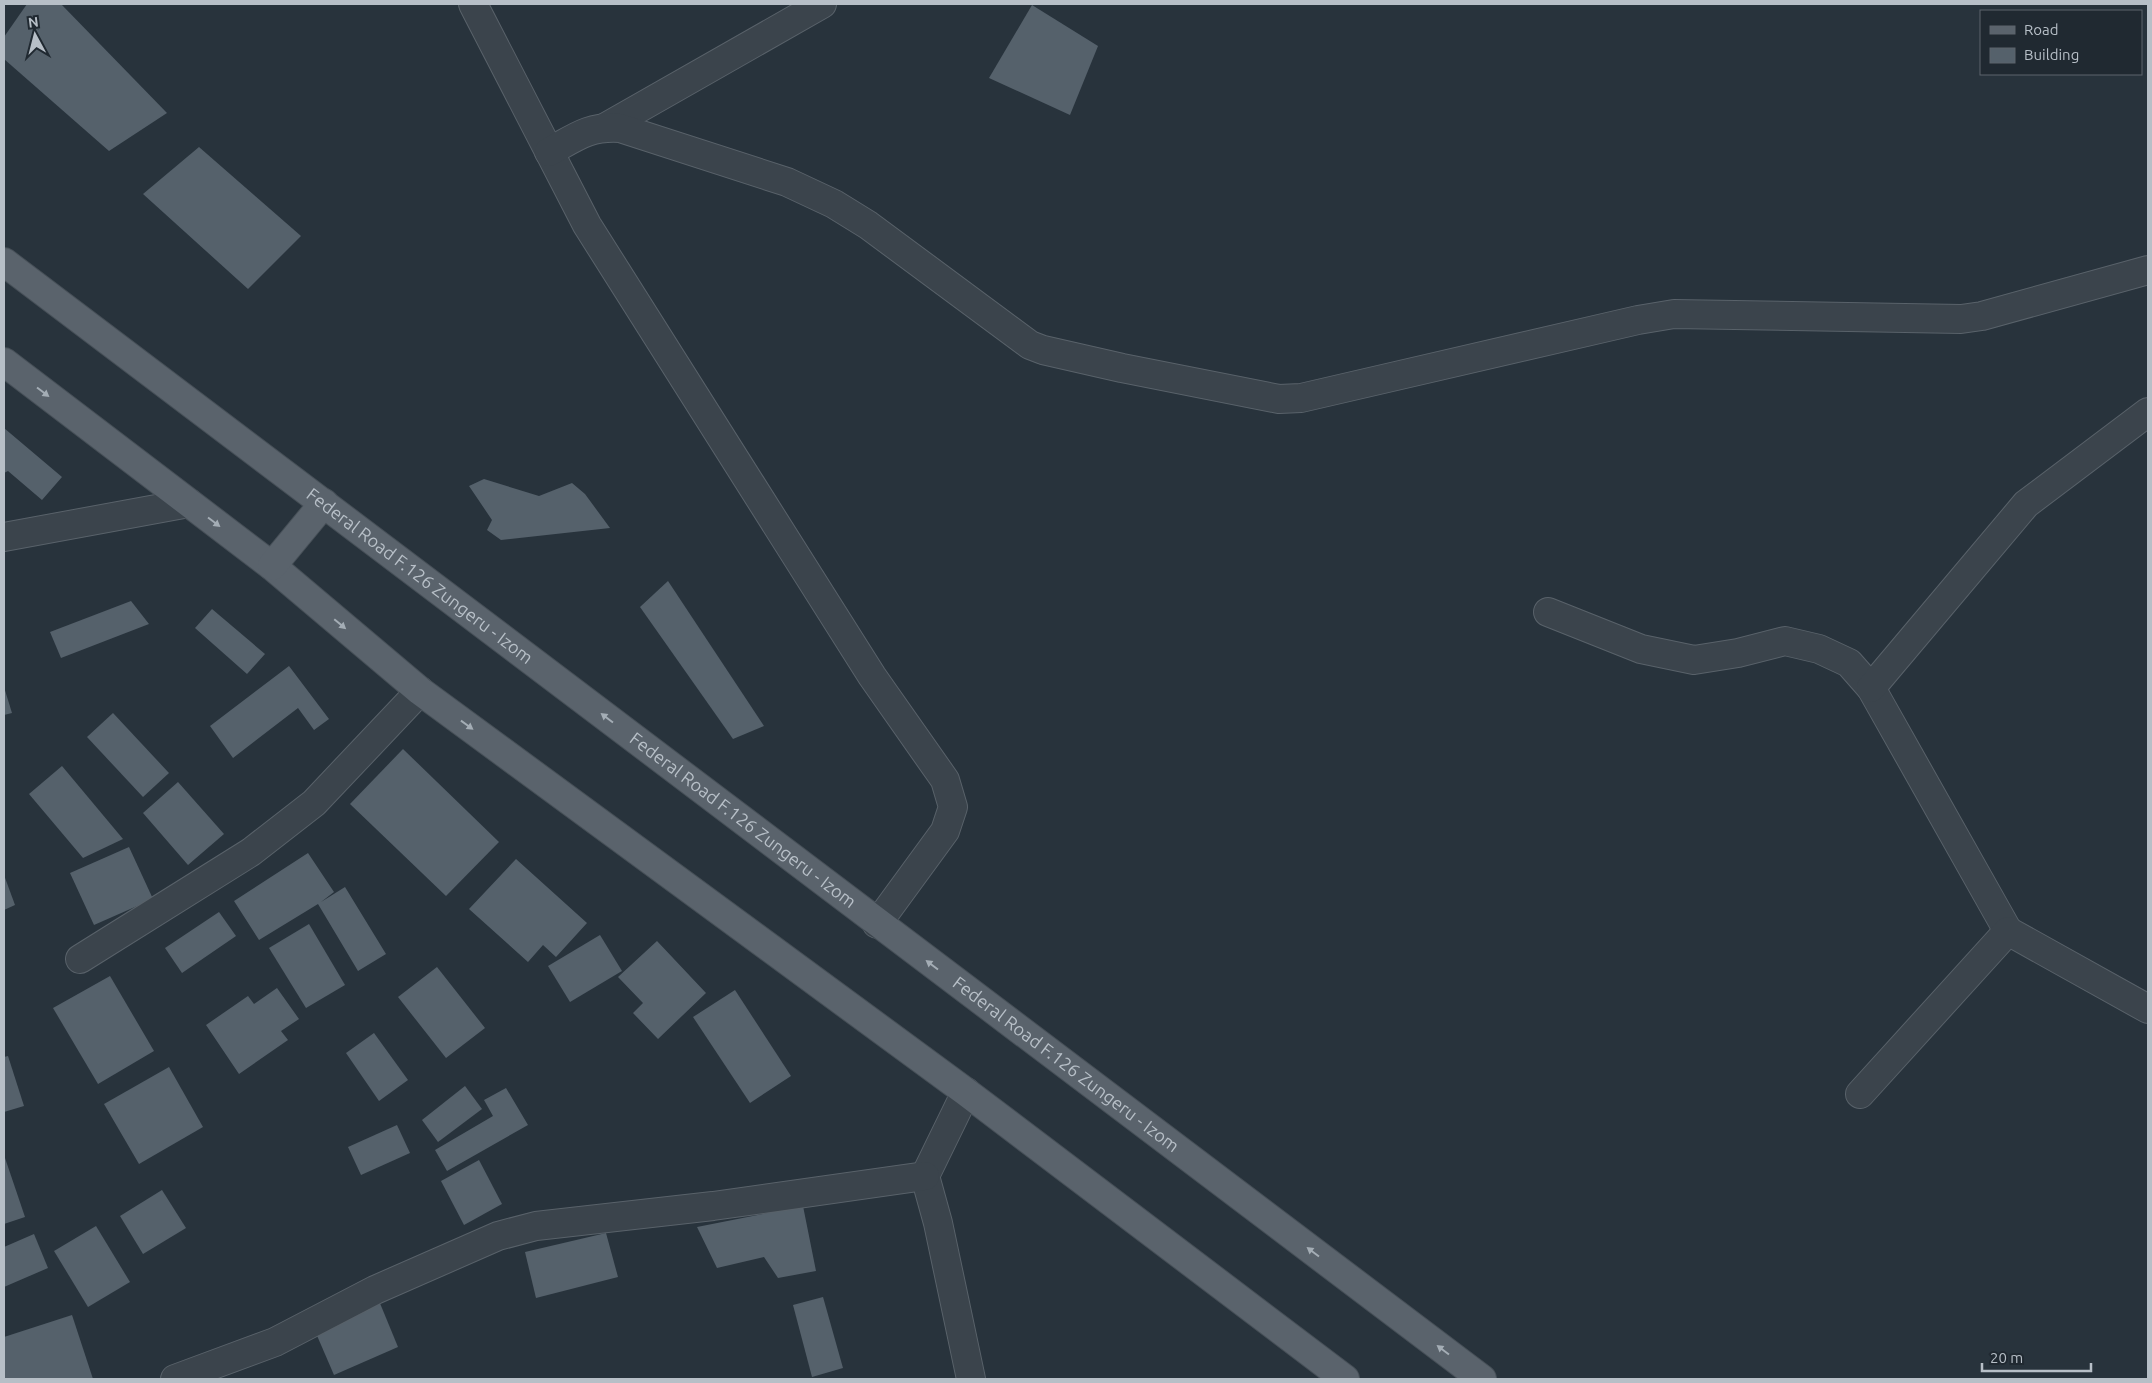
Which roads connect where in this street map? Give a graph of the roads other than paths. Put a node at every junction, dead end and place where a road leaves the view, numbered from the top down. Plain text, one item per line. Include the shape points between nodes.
1 (473, 4) edge
2 (822, 4) edge
3 (606, 127) junction
4 (549, 152) junction
5 (4, 262) edge
6 (2148, 270) edge
7 (4, 362) edge
8 (2148, 412) edge
9 (189, 503) junction
10 (324, 503) junction
11 (4, 537) edge
12 (272, 566) junction
13 (1548, 612) dead end
14 (1872, 688) junction
15 (420, 691) junction
16 (877, 924) junction
17 (2008, 931) junction
18 (80, 959) dead end
19 (2148, 1008) edge
20 (966, 1092) junction
21 (1860, 1094) dead end
22 (924, 1176) junction
23 (176, 1379) edge
24 (970, 1379) edge
25 (1345, 1379) edge
26 (1482, 1379) edge

1 - 4 street
2 - 3 street
3 - 4 street via 589,130
3 - 6 street via 620,128 787,182 834,204 868,225 1036,347 1122,368 1279,399 1301,398 1674,314 1961,319
4 - 16 street via 587,225 829,609 945,780 953,807 945,831
5 - 10 main road, Federal Road F.126 Zungeru - Izom
7 -> 9 main road
8 - 14 street via 2026,504
9 - 11 street
9 -> 12 main road
10 - 12 main road
16 -> 10 main road, Federal Road F.126 Zungeru - Izom
12 -> 15 main road
13 - 14 street via 1641,649 1694,660 1785,641 1819,650 1849,663
14 - 17 street
15 - 18 street via 314,803 250,852
15 -> 20 main road
26 -> 16 main road, Federal Road F.126 Zungeru - Izom
17 - 19 street
17 - 21 street
20 - 22 street
20 - 25 main road
22 - 23 street via 713,1206 536,1226 498,1236 375,1290 275,1342
22 - 24 street via 938,1223

